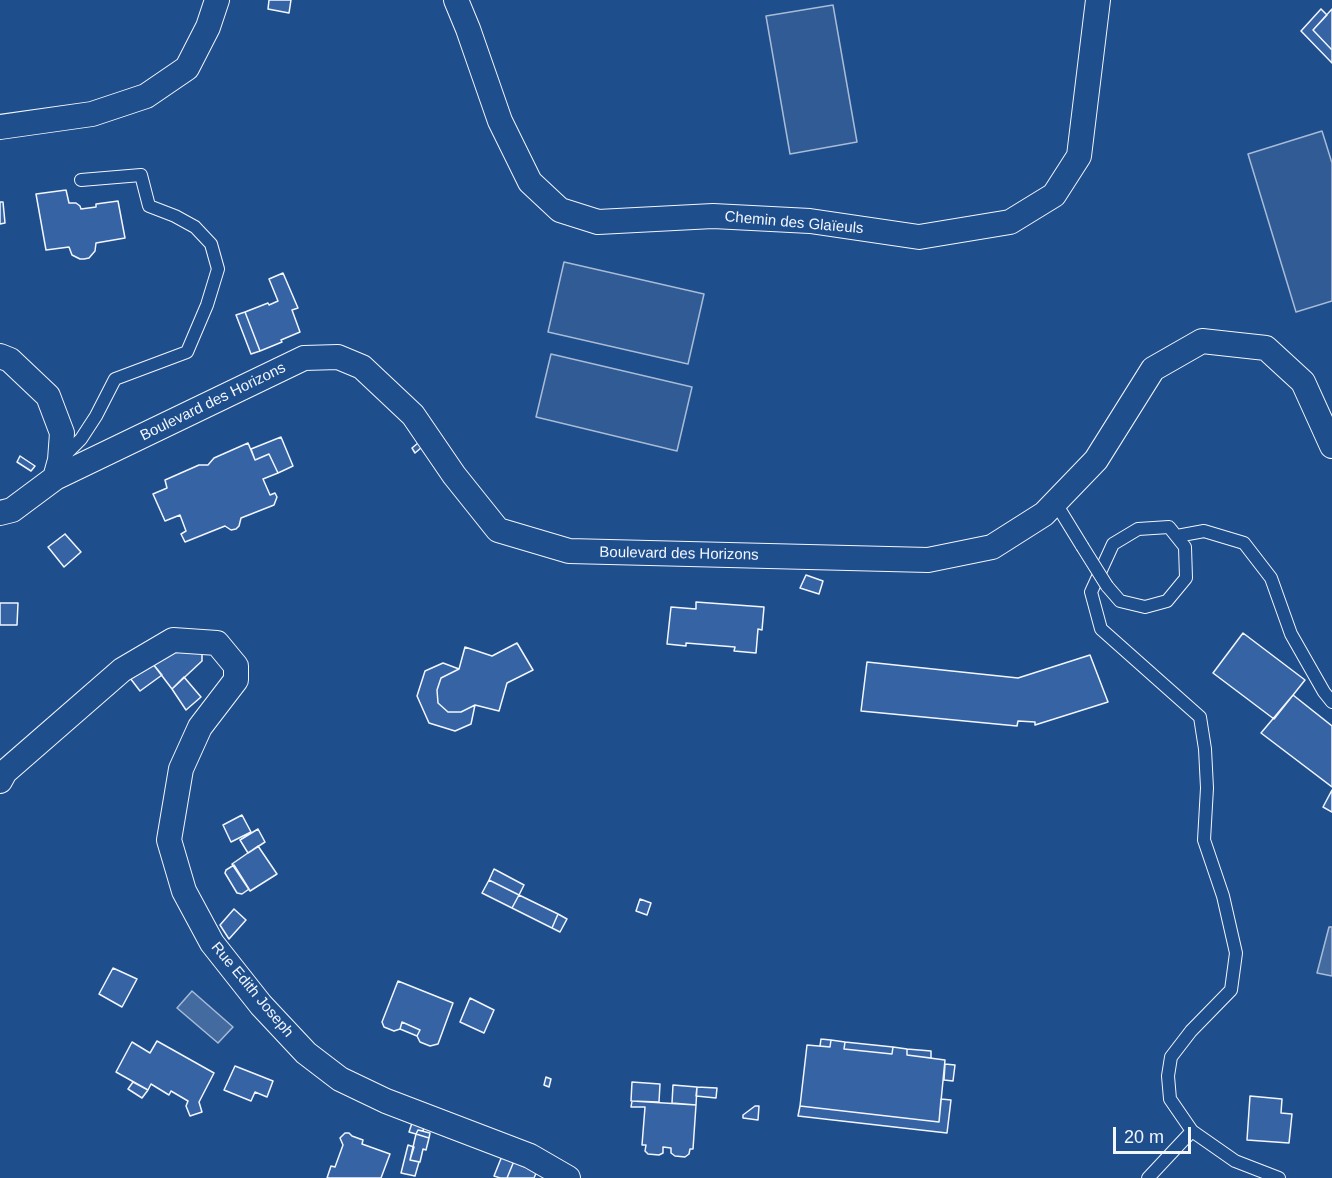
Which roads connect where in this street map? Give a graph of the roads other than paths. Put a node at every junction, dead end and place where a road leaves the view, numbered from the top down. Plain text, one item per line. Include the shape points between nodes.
1 (217, 0) edge
2 (456, 0) edge
3 (1098, 0) edge
4 (0, 127) edge
5 (81, 180) dead end
6 (0, 356) edge
7 (1332, 446) edge
8 (57, 469) junction
9 (1055, 502) junction
10 (0, 513) edge
11 (1177, 536) junction
12 (1332, 702) edge
13 (0, 781) edge
14 (1192, 1131) junction
15 (568, 1178) edge
16 (1148, 1178) edge
17 (1279, 1178) edge

1 - 4 street via 187,68 146,96 92,114
2 - 3 street, Chemin des Glaïeuls via 500,121 530,182 560,210 598,222 713,216 810,221 918,237 1010,222 1054,195 1079,156
5 - 8 lane via 141,175 149,206 195,227 211,244 218,269 187,352 115,379 96,416
6 - 8 street via 10,360 48,396 62,433
7 - 9 street, Boulevard des Horizons via 1303,382 1266,348 1202,341 1153,369 1096,460
8 - 9 street, Boulevard des Horizons via 304,358 338,357 362,367 413,415 498,530 569,551 928,560 992,547 1044,514
8 - 10 street, Boulevard des Horizons via 12,510
9 - 11 lane, bridge via 1120,601 1145,607 1167,601 1186,578 1185,547
11 - 12 lane via 1204,531 1244,543 1271,578 1291,634
11 - 14 lane via 1170,527 1138,529 1113,544 1090,592 1101,629 1200,717 1207,788 1204,840 1223,896 1236,953 1231,990 1171,1057 1170,1099
13 - 15 street, Rue Edith Joseph via 5,772 122,670 173,640 217,643 236,666 236,681 200,727 181,769 169,840 184,891 212,943 261,1005 306,1053 340,1079 386,1101 530,1156
14 - 16 lane
14 - 17 lane via 1235,1161

